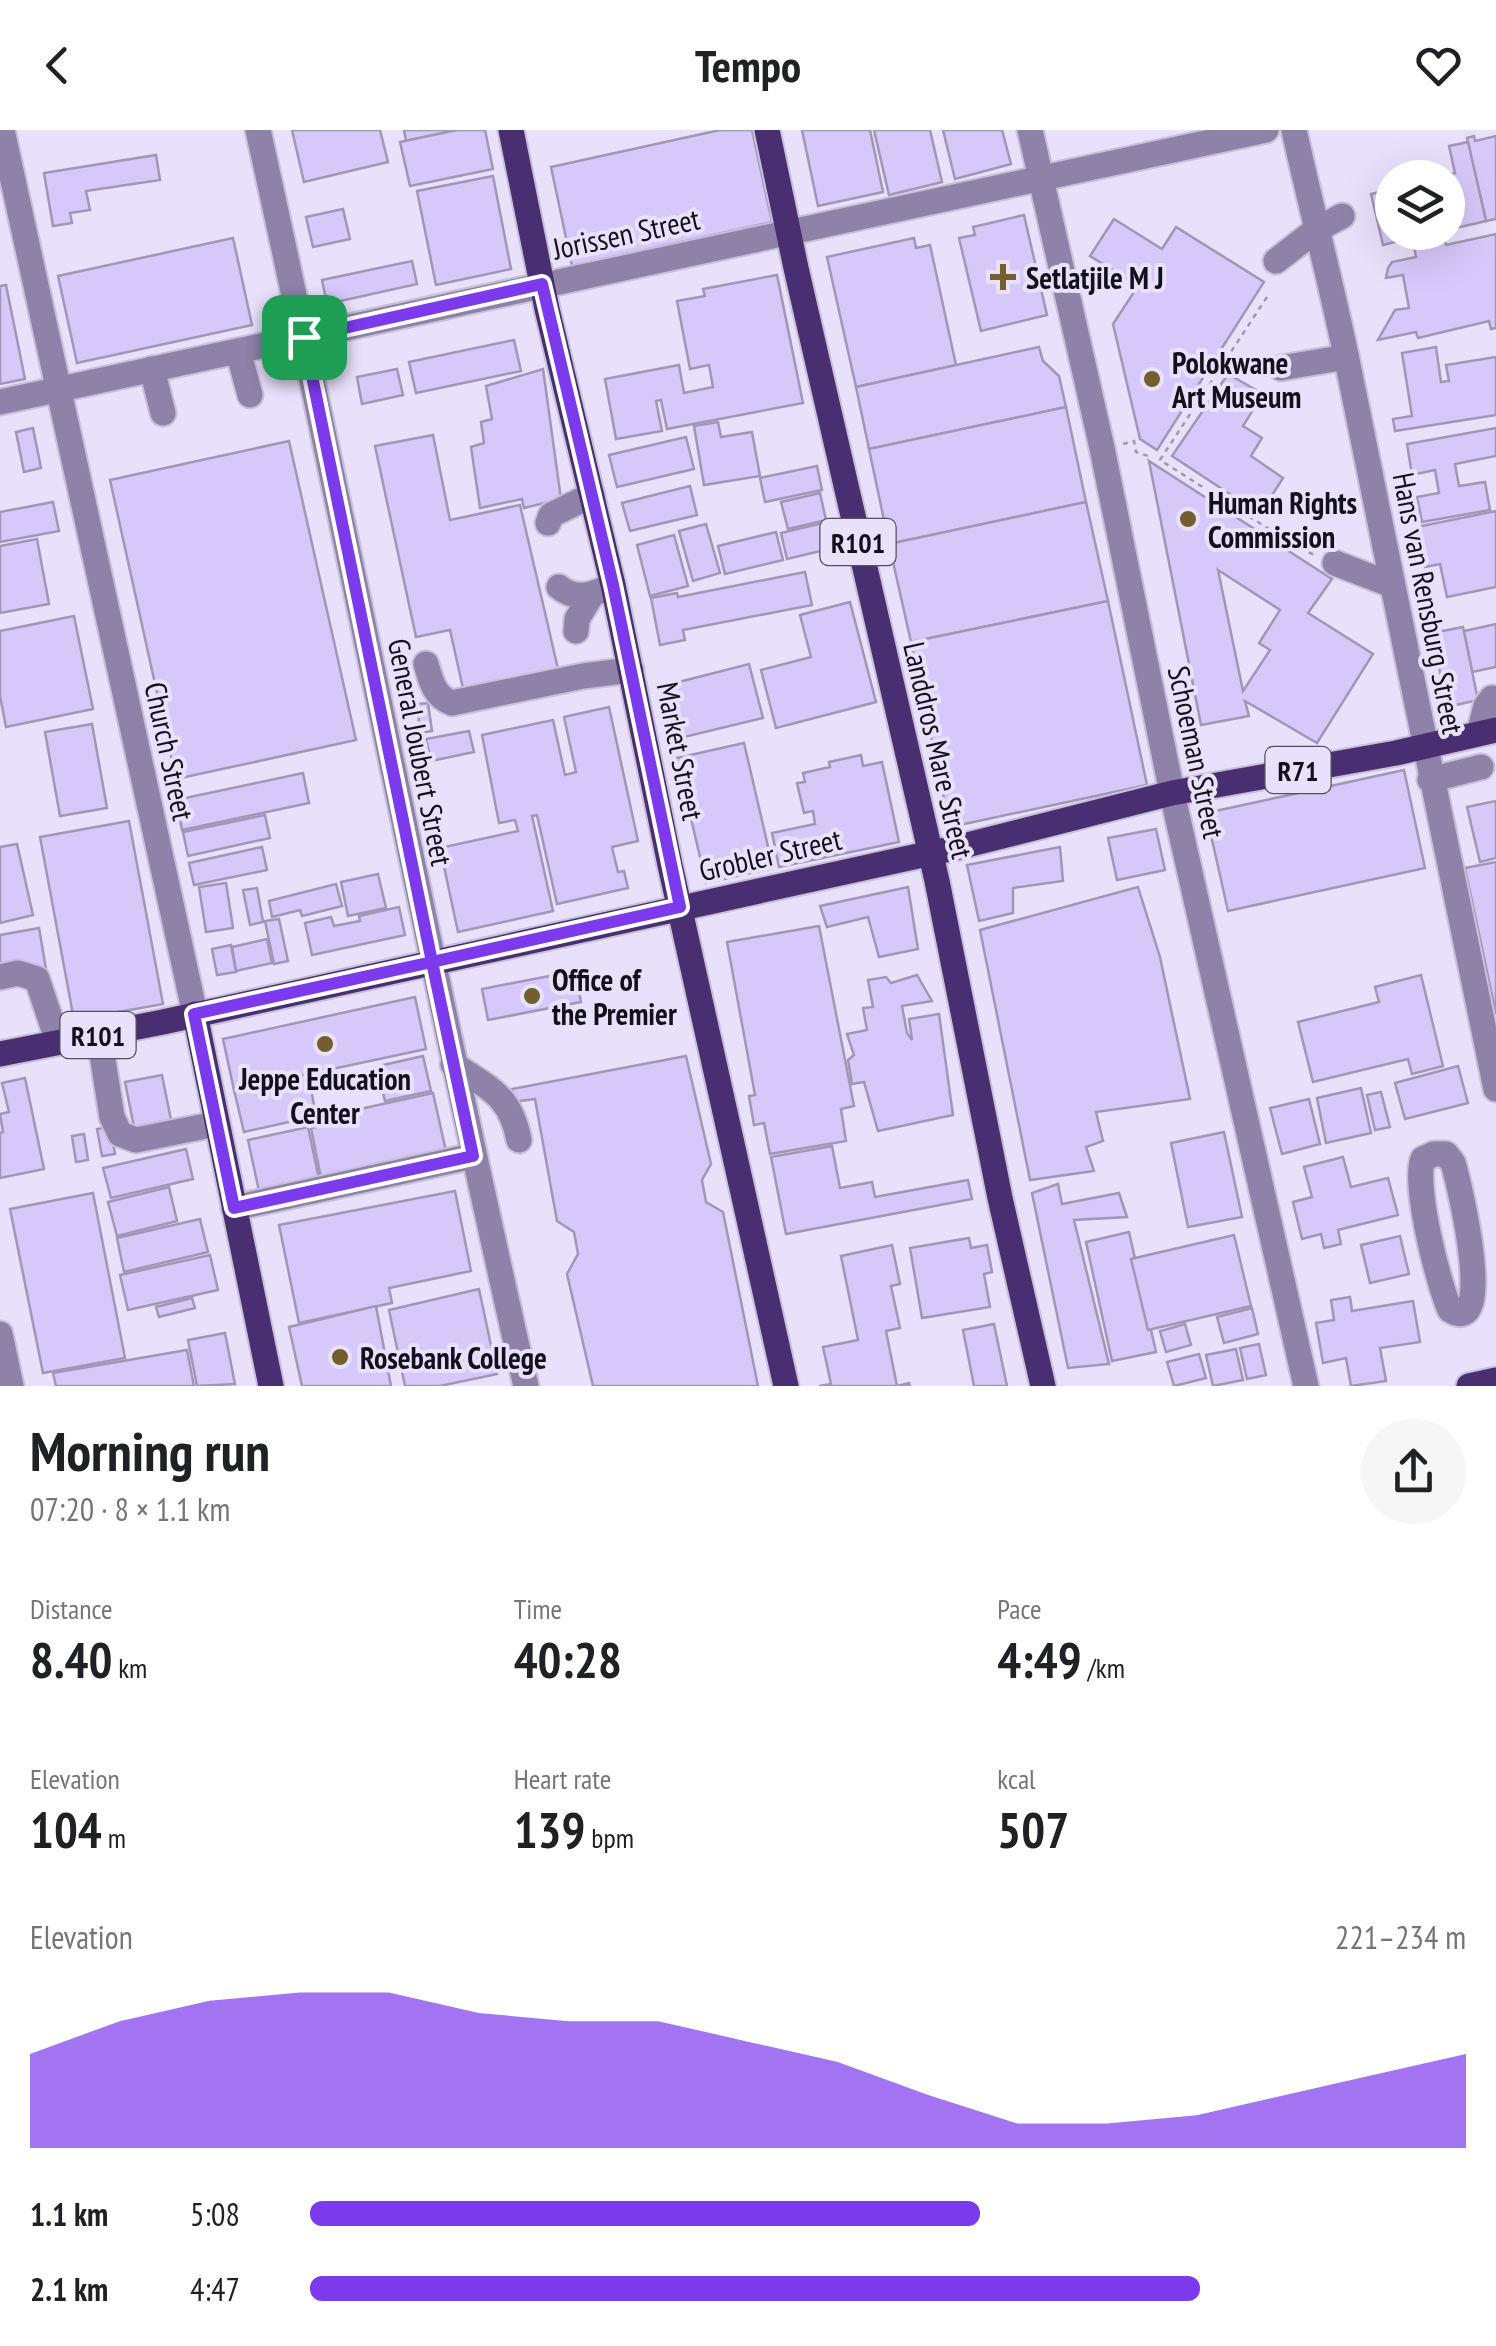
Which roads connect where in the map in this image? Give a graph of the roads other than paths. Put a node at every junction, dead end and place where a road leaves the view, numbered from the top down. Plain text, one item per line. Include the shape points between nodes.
1 (2, 130) edge
2 (258, 130) edge
3 (510, 130) edge
4 (768, 130) edge
5 (1030, 130) edge
6 (1266, 130) edge
7 (1294, 130) edge
8 (1040, 178) junction
9 (1342, 216) dead end
10 (1316, 230) junction
11 (788, 231) junction
12 (1276, 261) dead end
13 (542, 284) junction
14 (304, 337) junction
15 (238, 351) junction
16 (1346, 357) junction
17 (1281, 368) dead end
18 (152, 369) junction
19 (58, 388) junction
20 (250, 395) dead end
21 (0, 402) edge
22 (163, 413) dead end
23 (592, 495) junction
24 (548, 522) dead end
25 (1335, 563) road end
26 (1392, 585) junction
27 (559, 587) dead end
28 (602, 591) junction
29 (576, 631) dead end
30 (426, 664) dead end
31 (631, 670) junction
32 (1492, 698) dead end
33 (1482, 733) edge
34 (1424, 746) junction
35 (1488, 766) edge
36 (1430, 780) junction
37 (1172, 793) junction
38 (928, 853) junction
39 (680, 907) junction
40 (432, 962) junction
41 (0, 977) edge
42 (194, 1014) junction
43 (99, 1035) junction
44 (58, 1042) junction
45 (0, 1054) edge
46 (453, 1064) junction
47 (1496, 1089) edge
48 (216, 1124) junction
49 (519, 1140) dead end
50 (473, 1156) junction
51 (234, 1208) junction
52 (1486, 1236) edge
53 (0, 1334) edge
54 (1496, 1380) edge
55 (11, 1386) edge
56 (271, 1386) edge
57 (526, 1386) edge
58 (786, 1386) edge
59 (1044, 1386) edge
60 (1306, 1386) edge
61 (1469, 1386) edge

1 - 19 street, Church Street
2 - 14 street, General Joubert Street
3 - 13 main road, Market Street
4 - 11 main road, Landdros Mare Street / R101
5 - 8 street, Schoeman Street
6 - 8 street, Jorissen Street
7 - 10 street, Hans van Rensburg Street
8 - 11 street, Jorissen Street
8 - 37 street, Schoeman Street
9 - 10 street
10 - 12 street
10 - 16 street, Hans van Rensburg Street
11 - 13 street, Jorissen Street
11 - 38 main road, Landdros Mare Street / R101
13 - 14 street, Jorissen Street
13 - 23 main road, Market Street
14 - 15 street, Jorissen Street
14 - 40 street, General Joubert Street
15 - 18 street, Jorissen Street
15 - 20 street
16 - 17 street
16 - 26 street, Hans van Rensburg Street
18 - 19 street, Jorissen Street
18 - 22 street
19 - 21 street, Jorissen Street
19 - 42 street, Church Street
23 - 24 street
23 - 28 main road, Market Street
25 - 26 street
26 - 34 street, Hans van Rensburg Street
27 - 28 street via 566,593
28 - 29 street via 577,619
28 - 31 main road, Market Street
30 - 31 street via 432,686 452,703
31 - 39 main road, Market Street
32 - 33 street
33 - 34 main road, Grobler Street / R71
33 - 35 street
34 - 36 street, Hans van Rensburg Street
34 - 37 main road, Grobler Street / R71
35 - 36 street
36 - 47 street, Hans van Rensburg Street
37 - 38 main road, Grobler Street / R71
37 - 60 street, Schoeman Street
38 - 39 main road, Grobler Street / R71
38 - 59 main road, Landdros Mare Street / R101
39 - 40 main road, Grobler Street / R101
39 - 58 main road, Market Street
40 - 42 main road, Grobler Street / R101
40 - 46 street, General Joubert Street
41 - 44 street via 18,973 37,980
42 - 43 main road, Grobler Street / R101
42 - 48 main road, Church Street
43 - 44 main road, Grobler Street / R101
43 - 48 street via 120,1134 136,1140
44 - 45 main road, Grobler Street / R101
46 - 49 street via 504,1100
46 - 50 street, General Joubert Street
48 - 51 main road, Church Street
50 - 51 street
50 - 57 street, General Joubert Street
51 - 56 main road, Church Street
52 - 52 street via 1482,1300 1470,1313 1450,1310 1418,1179 1427,1156 1446,1154 1453,1163
53 - 55 street
54 - 61 main road

